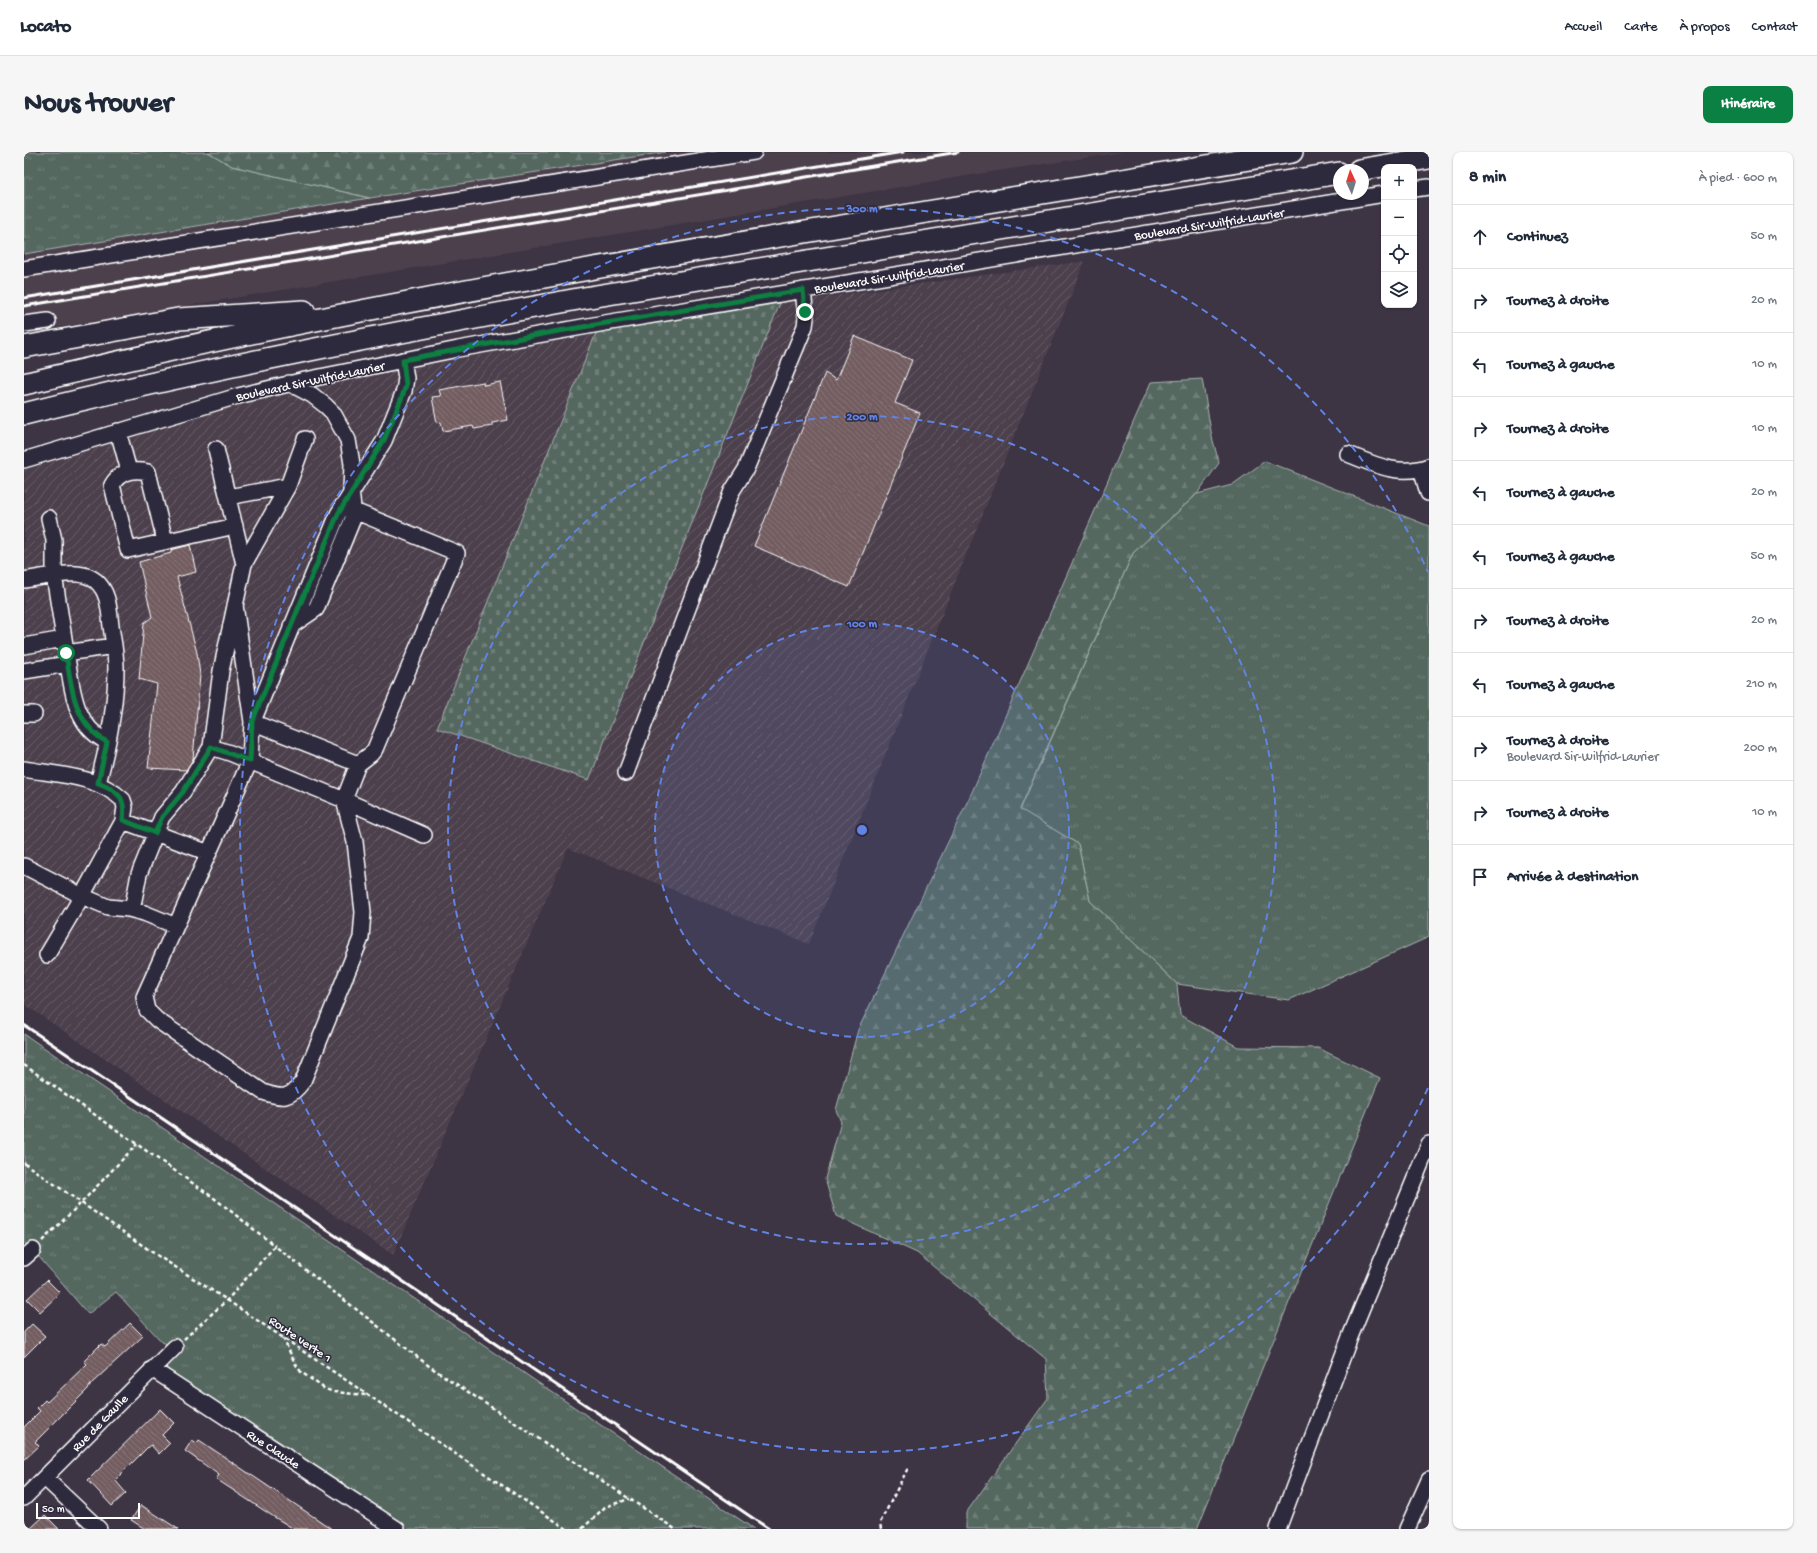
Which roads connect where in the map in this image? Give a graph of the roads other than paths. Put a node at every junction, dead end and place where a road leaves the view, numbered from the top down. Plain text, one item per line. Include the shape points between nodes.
1 (754, 152) edge
2 (1292, 152) edge
3 (1429, 158) edge
4 (1369, 168) edge
5 (1333, 174) edge
6 (1429, 187) edge
7 (1417, 189) edge
8 (1381, 194) edge
9 (24, 269) edge
10 (803, 290) junction
11 (386, 305) junction
12 (48, 321) dead end
13 (24, 324) edge
14 (24, 347) edge
15 (403, 360) junction
16 (290, 383) junction
17 (24, 384) edge
18 (24, 414) edge
19 (118, 432) junction
20 (305, 439) dead end
21 (216, 449) dead end
22 (1348, 454) dead end
23 (24, 460) edge
24 (1425, 467) edge
25 (129, 471) junction
26 (288, 486) junction
27 (351, 491) junction
28 (1428, 493) edge
29 (228, 497) junction
30 (348, 509) junction
31 (49, 518) dead end
32 (235, 526) junction
33 (165, 542) junction
34 (244, 564) junction
35 (54, 575) junction
36 (24, 580) edge
37 (235, 605) junction
38 (24, 646) edge
39 (114, 646) junction
40 (66, 652) junction
41 (24, 671) edge
42 (252, 722) junction
43 (107, 742) junction
44 (211, 747) junction
45 (250, 761) junction
46 (358, 764) junction
47 (24, 769) edge
48 (626, 773) dead end
49 (98, 783) junction
50 (344, 800) junction
51 (123, 820) junction
52 (155, 833) junction
53 (424, 835) dead end
54 (209, 853) junction
55 (24, 866) edge
56 (82, 896) junction
57 (132, 910) junction
58 (176, 926) junction
59 (47, 955) dead end
60 (1429, 1144) edge
61 (175, 1347) road end
62 (152, 1369) junction
63 (45, 1478) junction
64 (1429, 1480) edge
65 (24, 1498) edge
66 (99, 1529) edge
67 (397, 1529) edge
68 (1278, 1529) edge
69 (1407, 1529) edge

1 - 9 street
2 - 11 highway via 691,251
3 - 4 highway
5 - 18 highway, Boulevard Sir-Wilfrid-Laurier via 465,320 307,350
6 - 7 street
8 - 10 street, Boulevard Sir-Wilfrid-Laurier
10 - 15 street, Boulevard Sir-Wilfrid-Laurier
10 - 48 street via 805,326 746,469 732,491
11 - 14 highway via 178,320
11 - 17 highway
12 - 13 street
15 - 16 street, Boulevard Sir-Wilfrid-Laurier
15 - 27 street via 406,385 402,397 384,440
16 - 19 street, Boulevard Sir-Wilfrid-Laurier via 220,400
16 - 27 street via 319,400 339,422 348,440 352,464
19 - 23 street, Boulevard Sir-Wilfrid-Laurier
19 - 25 street
20 - 26 street
21 - 29 street
22 - 24 street via 1393,470 1404,471
24 - 28 street
25 - 33 street via 148,472
25 - 33 street via 120,475 112,485 128,550
26 - 29 street
26 - 34 street
27 - 30 street
29 - 32 street
30 - 42 street via 291,626
30 - 46 street via 457,553 375,749
31 - 35 street via 54,540
32 - 33 street
32 - 34 street
34 - 37 street
35 - 36 street
35 - 39 street via 77,574 96,580 103,589 110,611
35 - 40 street
37 - 42 street
37 - 44 street via 221,671
38 - 40 street
39 - 40 street
39 - 43 street via 116,668 113,715
40 - 41 street
40 - 43 street via 76,705 88,727 96,736
42 - 45 street
42 - 46 street
43 - 49 street
44 - 45 street
44 - 52 street via 183,792 162,817
45 - 50 street
45 - 54 street
46 - 50 street
47 - 49 street via 83,778
49 - 51 street via 123,800
50 - 53 street
50 - 58 street via 355,842 363,912 361,938 312,1063 295,1092 286,1096 276,1096 263,1092 185,1041 147,1010 144,997
51 - 52 street
51 - 56 street
52 - 54 street
52 - 57 street via 139,874
54 - 58 street
55 - 56 street
56 - 57 street via 108,907
56 - 59 street
57 - 58 street
60 - 68 street via 1350,1338
61 - 62 street, Rue de Gaulle
62 - 63 street, Rue de Gaulle
62 - 67 street, Rue Claude
63 - 65 street, Rue de Gaulle
63 - 66 street
64 - 69 street

